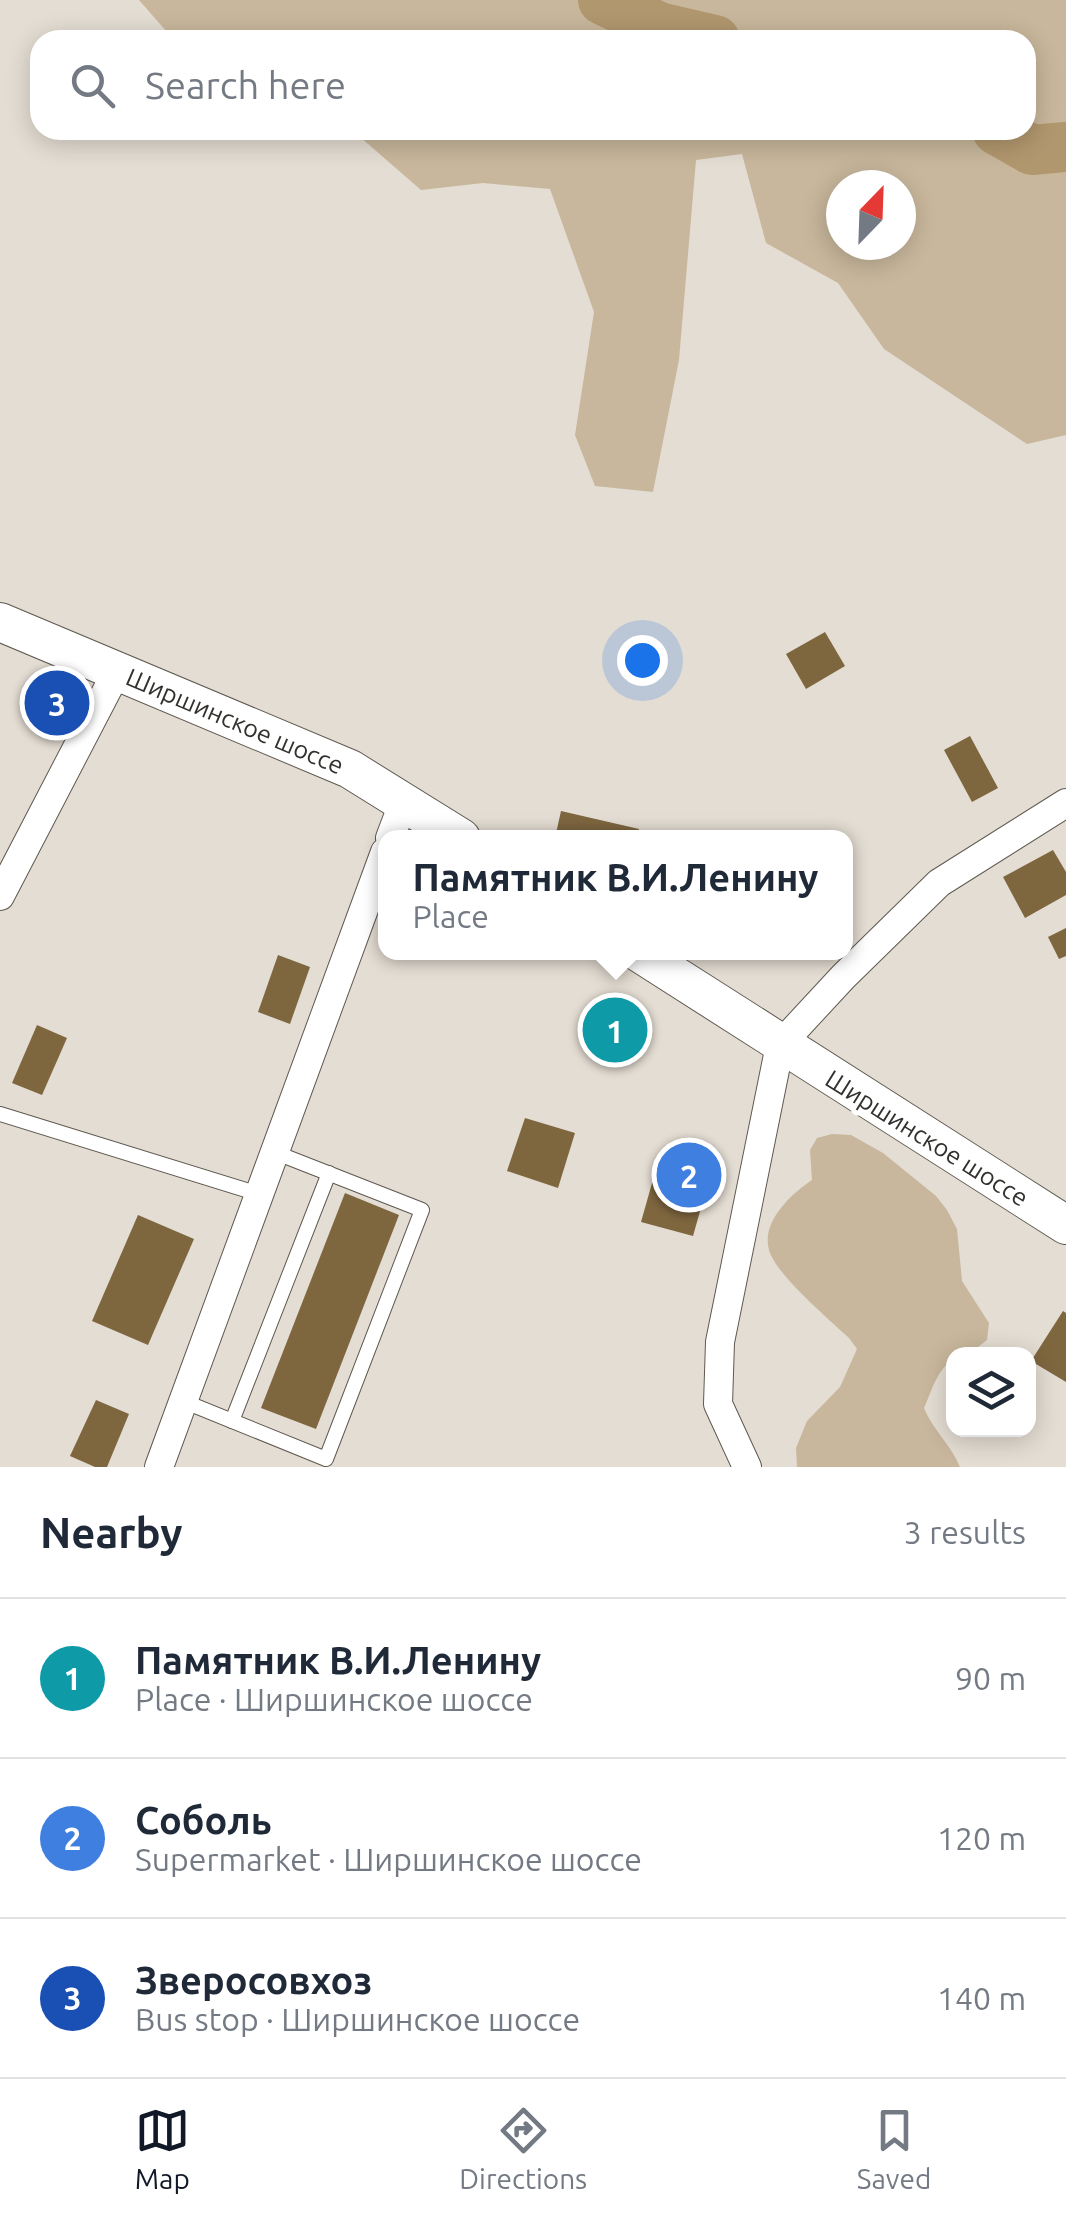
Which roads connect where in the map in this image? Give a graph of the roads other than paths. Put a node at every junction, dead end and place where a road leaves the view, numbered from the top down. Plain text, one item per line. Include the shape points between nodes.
1 (0, 622) edge
2 (116, 671) junction
3 (404, 801) junction
4 (1066, 803) edge
5 (393, 830) edge
6 (449, 830) edge
7 (378, 871) edge
8 (0, 896) edge
9 (650, 960) edge
10 (780, 1045) junction
11 (0, 1114) edge
12 (274, 1152) junction
13 (329, 1174) junction
14 (259, 1194) junction
15 (1066, 1226) edge
16 (184, 1401) junction
17 (232, 1421) junction
18 (160, 1467) edge
19 (747, 1467) edge

1 - 2 main road, Ширшинское шоссе
2 - 3 main road, Ширшинское шоссе via 350,769
2 - 8 street
3 - 5 street
3 - 6 main road, Ширшинское шоссе
4 - 10 street via 938,884
7 - 12 street
9 - 10 main road, Ширшинское шоссе
10 - 15 main road, Ширшинское шоссе
10 - 19 street via 720,1342 718,1404
11 - 14 lane
12 - 13 lane
12 - 14 street
13 - 17 lane
13 - 17 lane via 422,1210 333,1442 326,1459
14 - 16 street
16 - 17 lane
16 - 18 street

